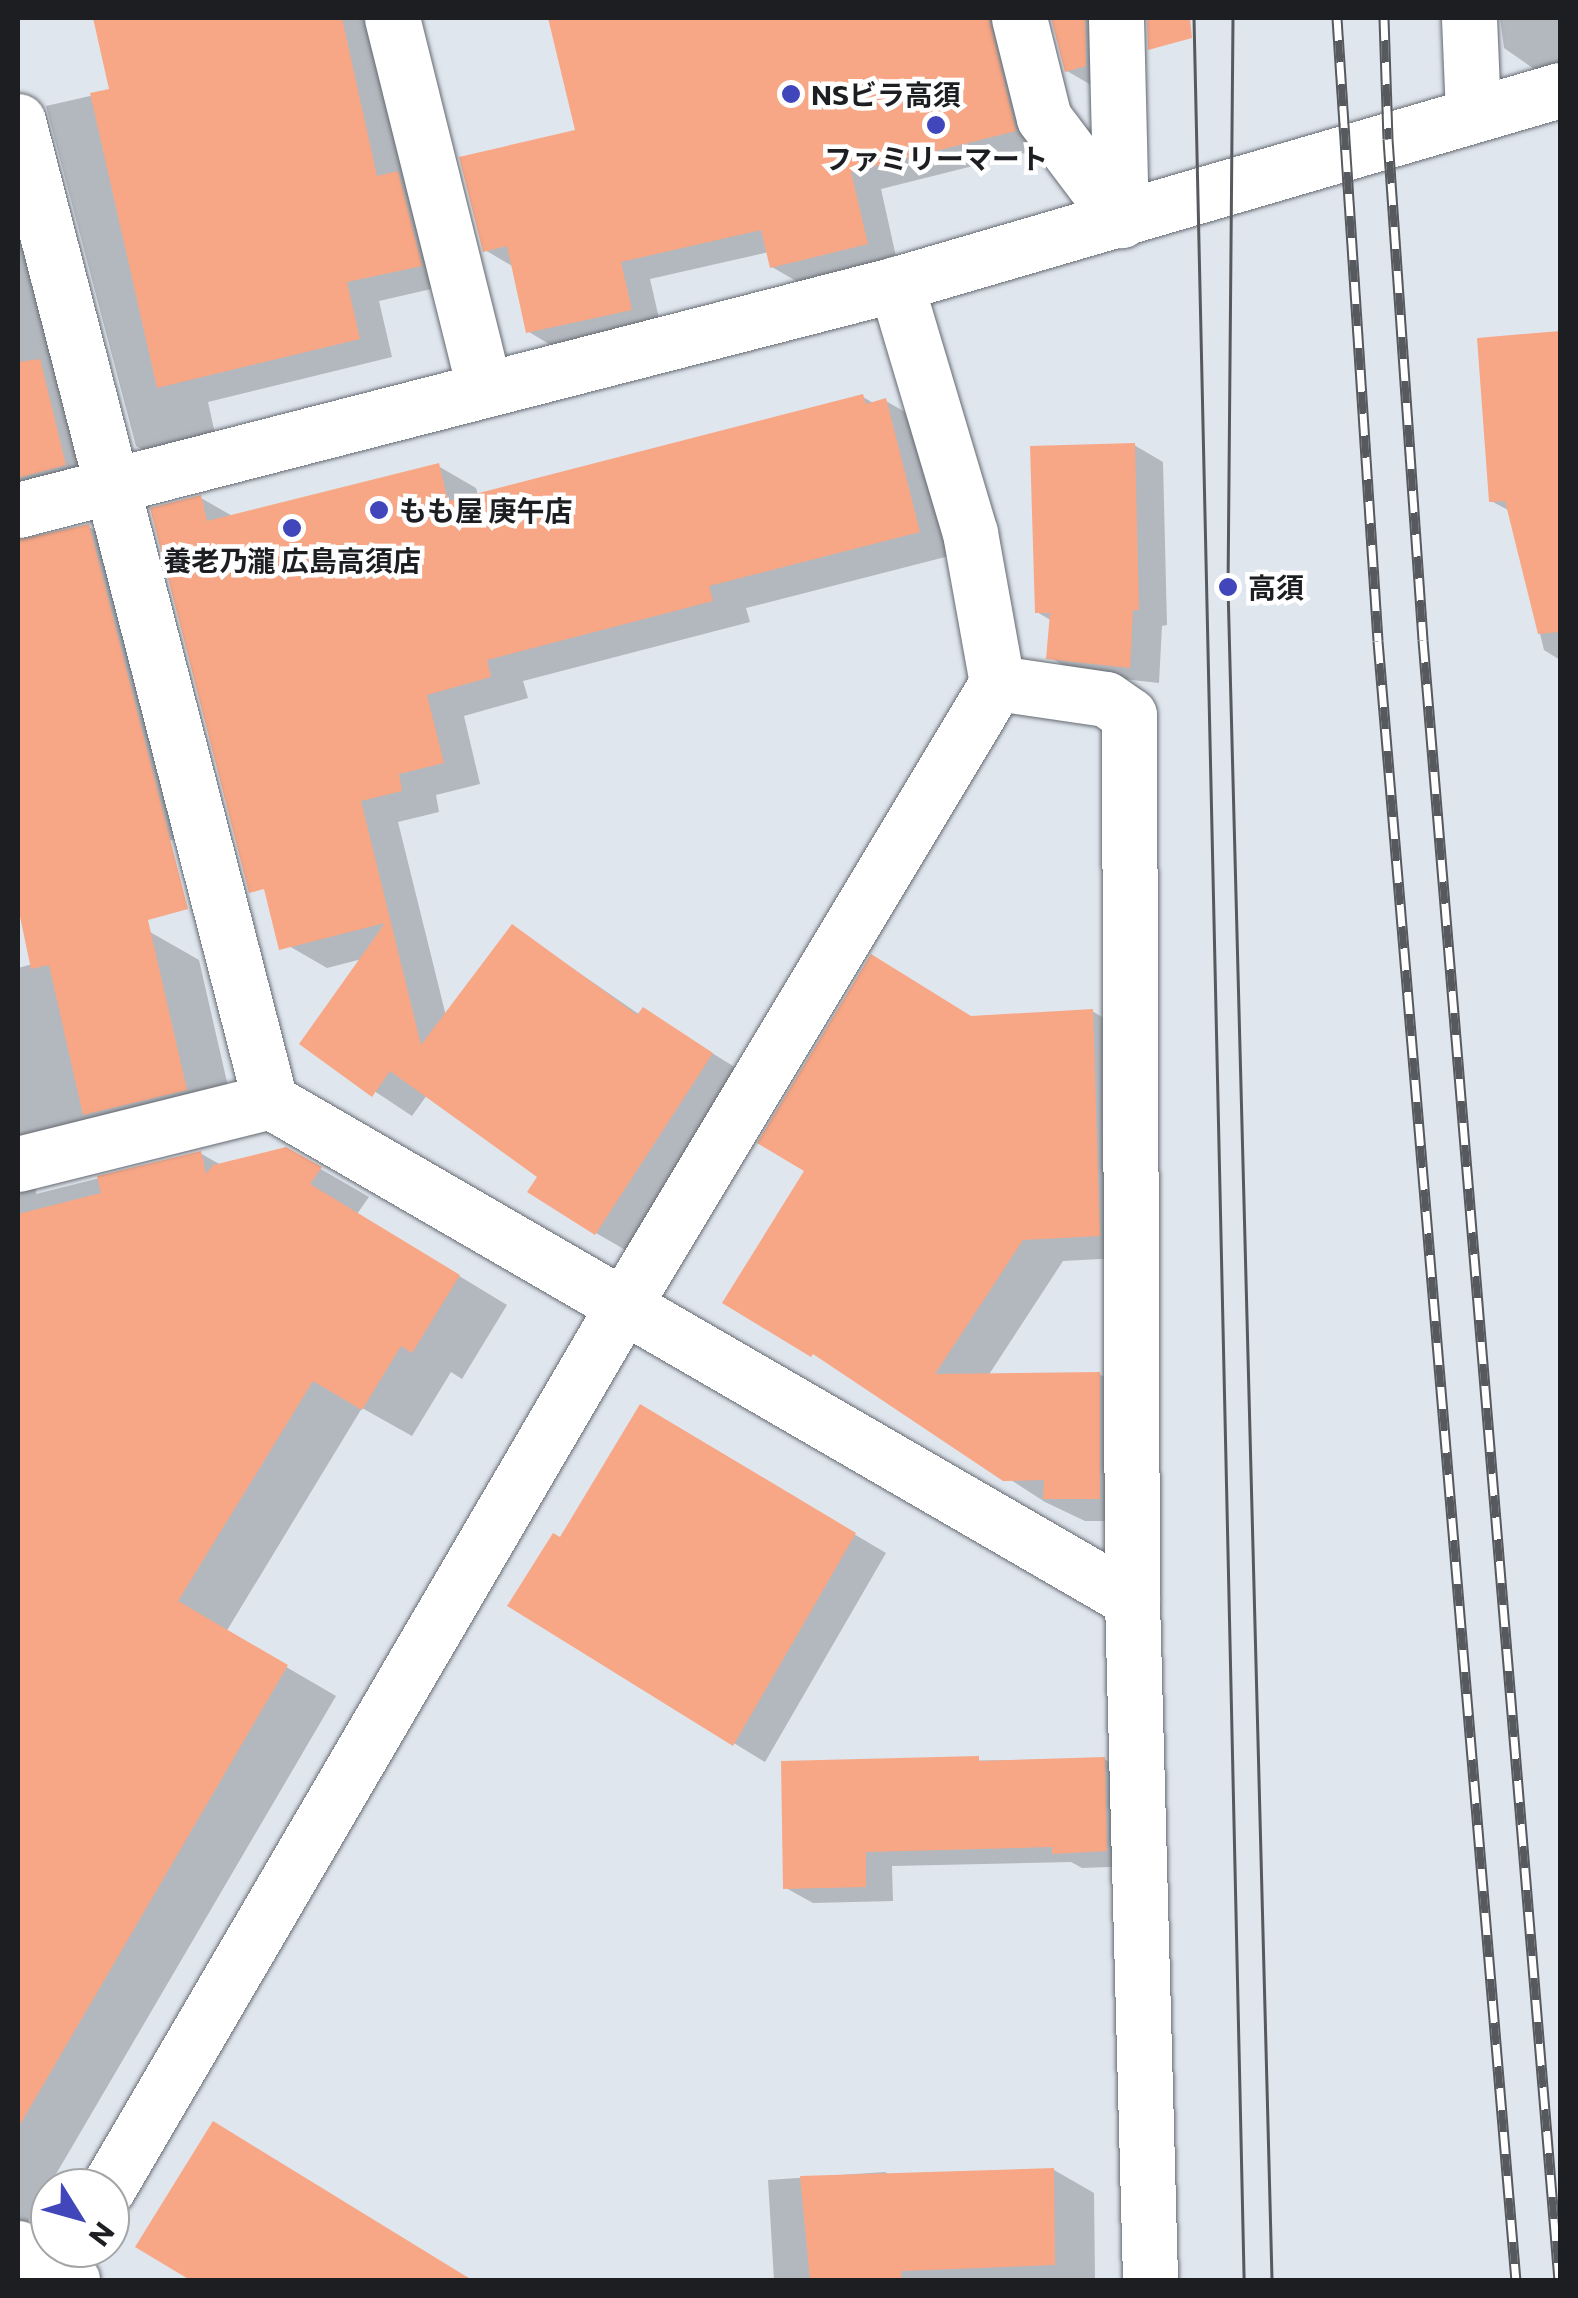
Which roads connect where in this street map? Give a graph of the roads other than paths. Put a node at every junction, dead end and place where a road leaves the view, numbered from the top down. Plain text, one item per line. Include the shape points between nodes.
1 (392, 18) edge
2 (1019, 18) edge
3 (1116, 18) edge
4 (1470, 18) edge
5 (1560, 90) edge
6 (1473, 112) junction
7 (18, 121) edge
8 (1121, 220) junction
9 (896, 284) junction
10 (486, 390) junction
11 (112, 486) junction
12 (18, 510) edge
13 (997, 683) junction
14 (270, 1100) junction
15 (18, 1164) edge
16 (625, 1303) junction
17 (1132, 1600) junction
18 (120, 2168) edge
19 (1150, 2280) edge

1 - 10 street
2 - 8 street via 1044,118
3 - 8 street
4 - 6 street
5 - 6 street
6 - 8 street
7 - 11 street
8 - 9 street
9 - 10 street
9 - 13 street via 970,533
10 - 11 street
11 - 12 street
11 - 14 street
13 - 16 street
13 - 17 street via 1106,699 1129,715
14 - 15 street
14 - 16 street
16 - 17 street
16 - 18 street
17 - 19 street

